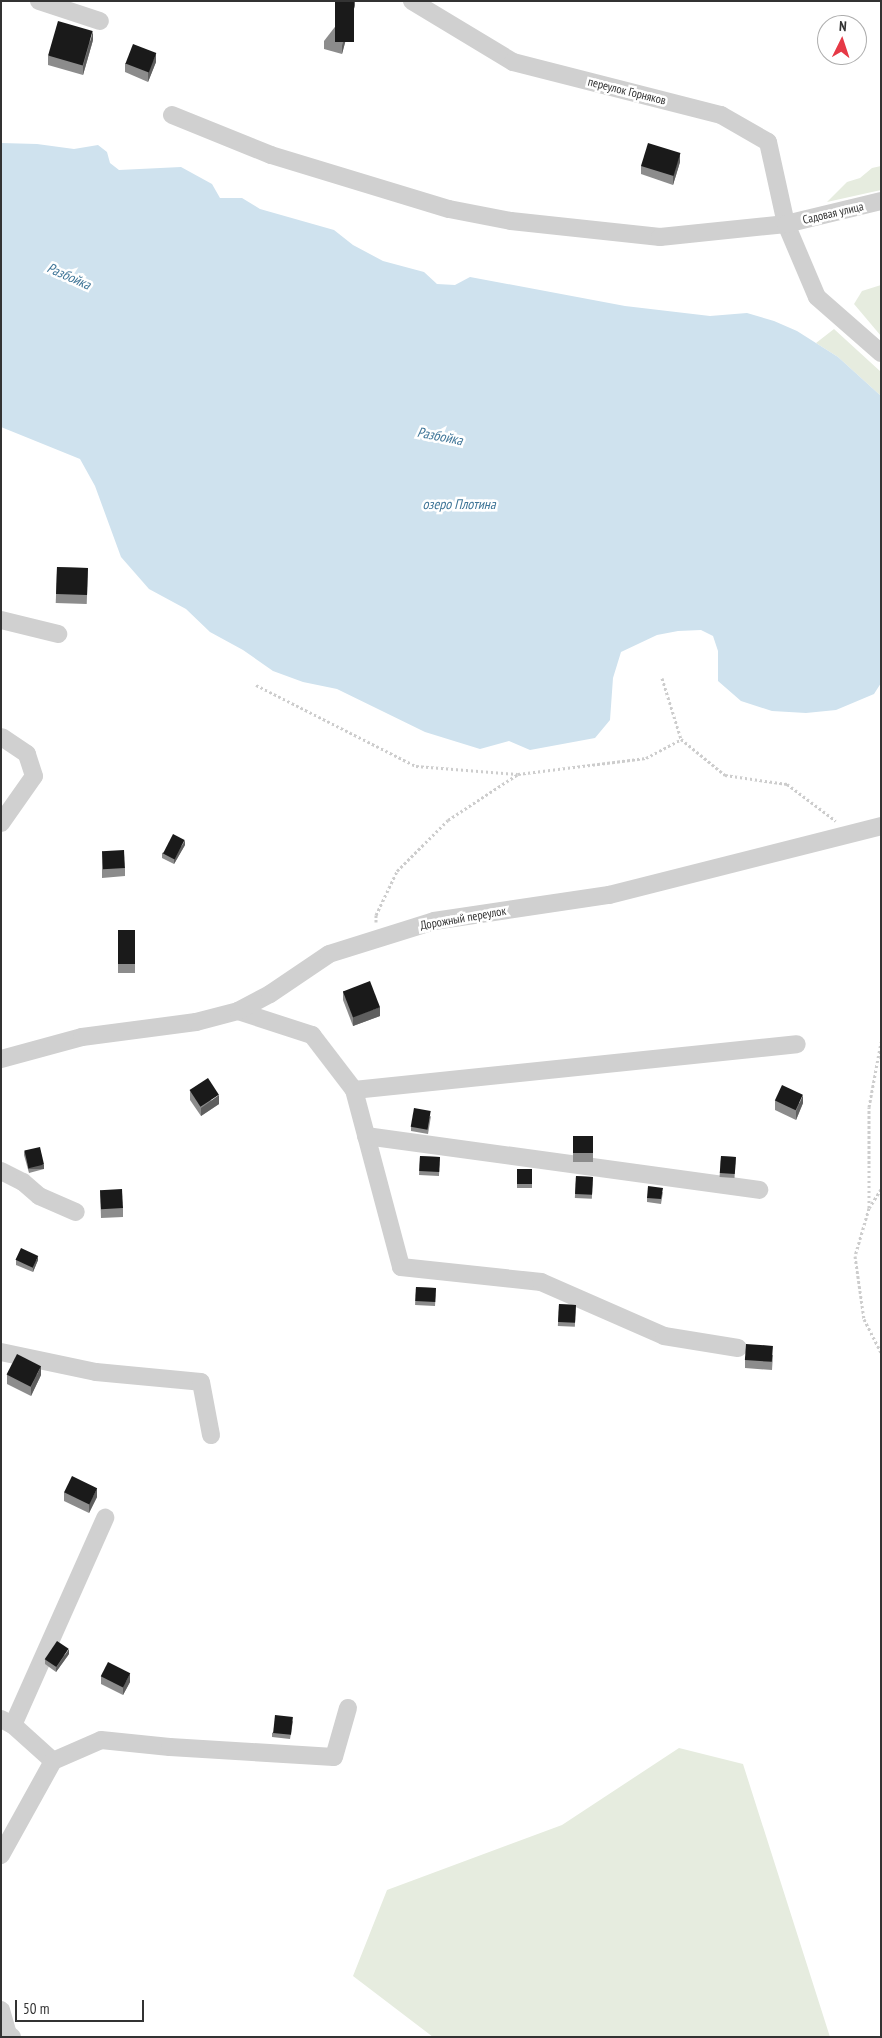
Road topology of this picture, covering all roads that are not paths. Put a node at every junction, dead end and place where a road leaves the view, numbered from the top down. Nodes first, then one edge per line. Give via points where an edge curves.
1 (39, 1) edge
2 (412, 1) edge
3 (100, 21) dead end
4 (172, 115) dead end
5 (881, 202) edge
6 (786, 224) junction
7 (881, 353) edge
8 (1, 620) edge
9 (58, 634) dead end
10 (2, 737) edge
11 (1, 823) edge
12 (881, 826) edge
13 (238, 1011) junction
14 (797, 1044) dead end
15 (1, 1059) edge
16 (354, 1090) junction
17 (366, 1136) junction
18 (1, 1171) edge
19 (759, 1190) dead end
20 (76, 1212) dead end
21 (738, 1348) dead end
22 (1, 1352) edge
23 (211, 1435) dead end
24 (105, 1518) dead end
25 (348, 1708) dead end
26 (7, 1722) edge
27 (53, 1761) junction
28 (1, 1855) edge
29 (1, 2010) edge
30 (12, 2037) edge

1 - 3 street
2 - 6 street, переулок Горняков via 513,62 721,115 768,142
4 - 6 street, Садовая улица via 271,155 449,209 511,222 660,236
5 - 6 street, Садовая улица
6 - 7 street, переулок Горняков via 817,297
8 - 9 street
10 - 11 street via 27,754 34,776
12 - 13 street, Дорожный переулок via 609,896 434,921 328,954 270,994
13 - 15 street, Дорожный переулок via 196,1022 82,1037
13 - 16 street via 312,1034
14 - 16 street
16 - 17 street
17 - 19 street
17 - 21 street via 401,1267 541,1282 664,1336
18 - 20 street via 23,1182 39,1196
22 - 23 street via 96,1372 202,1382
24 - 26 street
25 - 27 street via 334,1757 102,1740
26 - 27 street
27 - 28 street
29 - 30 street via 8,2034

